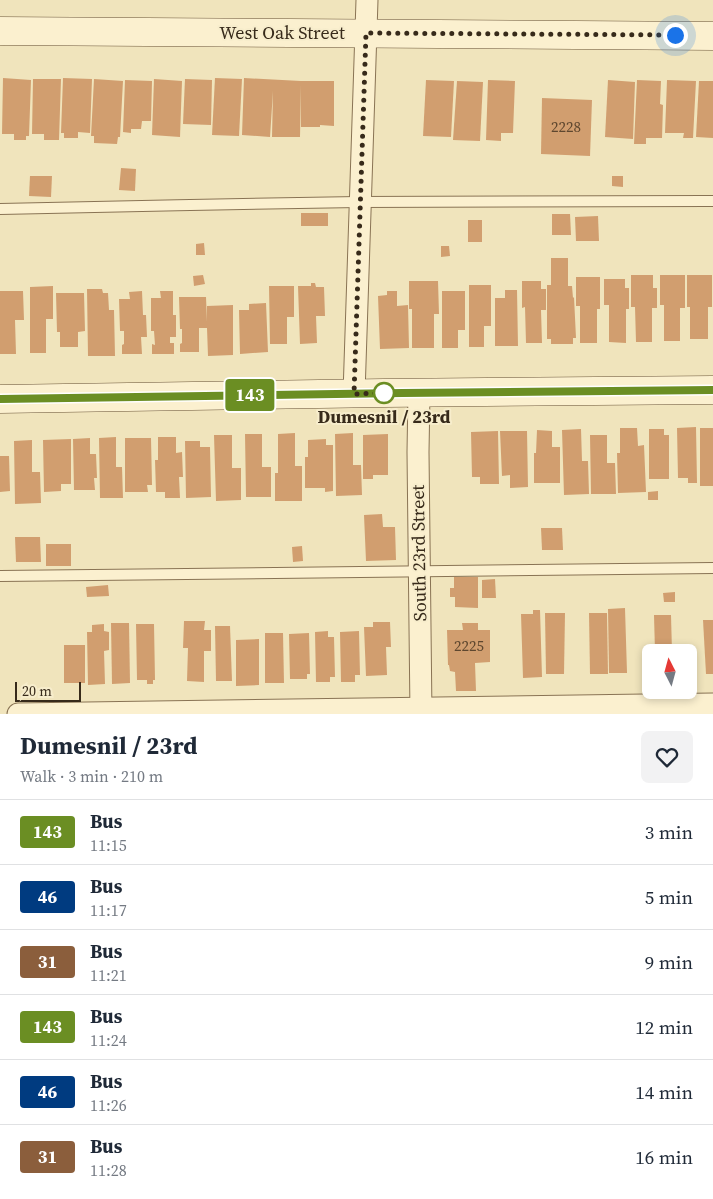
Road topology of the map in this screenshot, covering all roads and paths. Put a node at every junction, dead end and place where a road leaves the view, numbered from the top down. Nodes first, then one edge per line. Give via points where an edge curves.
1 (367, 0) edge
2 (0, 32) edge
3 (366, 33) junction
4 (713, 36) edge
5 (713, 201) edge
6 (360, 202) junction
7 (0, 209) edge
8 (713, 390) edge
9 (419, 393) junction
10 (354, 394) junction
11 (0, 399) edge
12 (713, 568) edge
13 (420, 572) junction
14 (0, 576) edge
15 (713, 704) edge
16 (421, 711) edge
17 (18, 714) edge

1 - 3 street
2 - 3 main road, West Oak Street
3 - 4 main road, West Oak Street
3 - 6 street
5 - 6 lane
6 - 7 lane
6 - 10 street
8 - 9 main road
9 - 10 main road
9 - 13 street, South 23rd Street
10 - 11 main road
12 - 13 lane
13 - 14 lane
13 - 16 street, South 23rd Street
15 - 16 street
16 - 17 street

